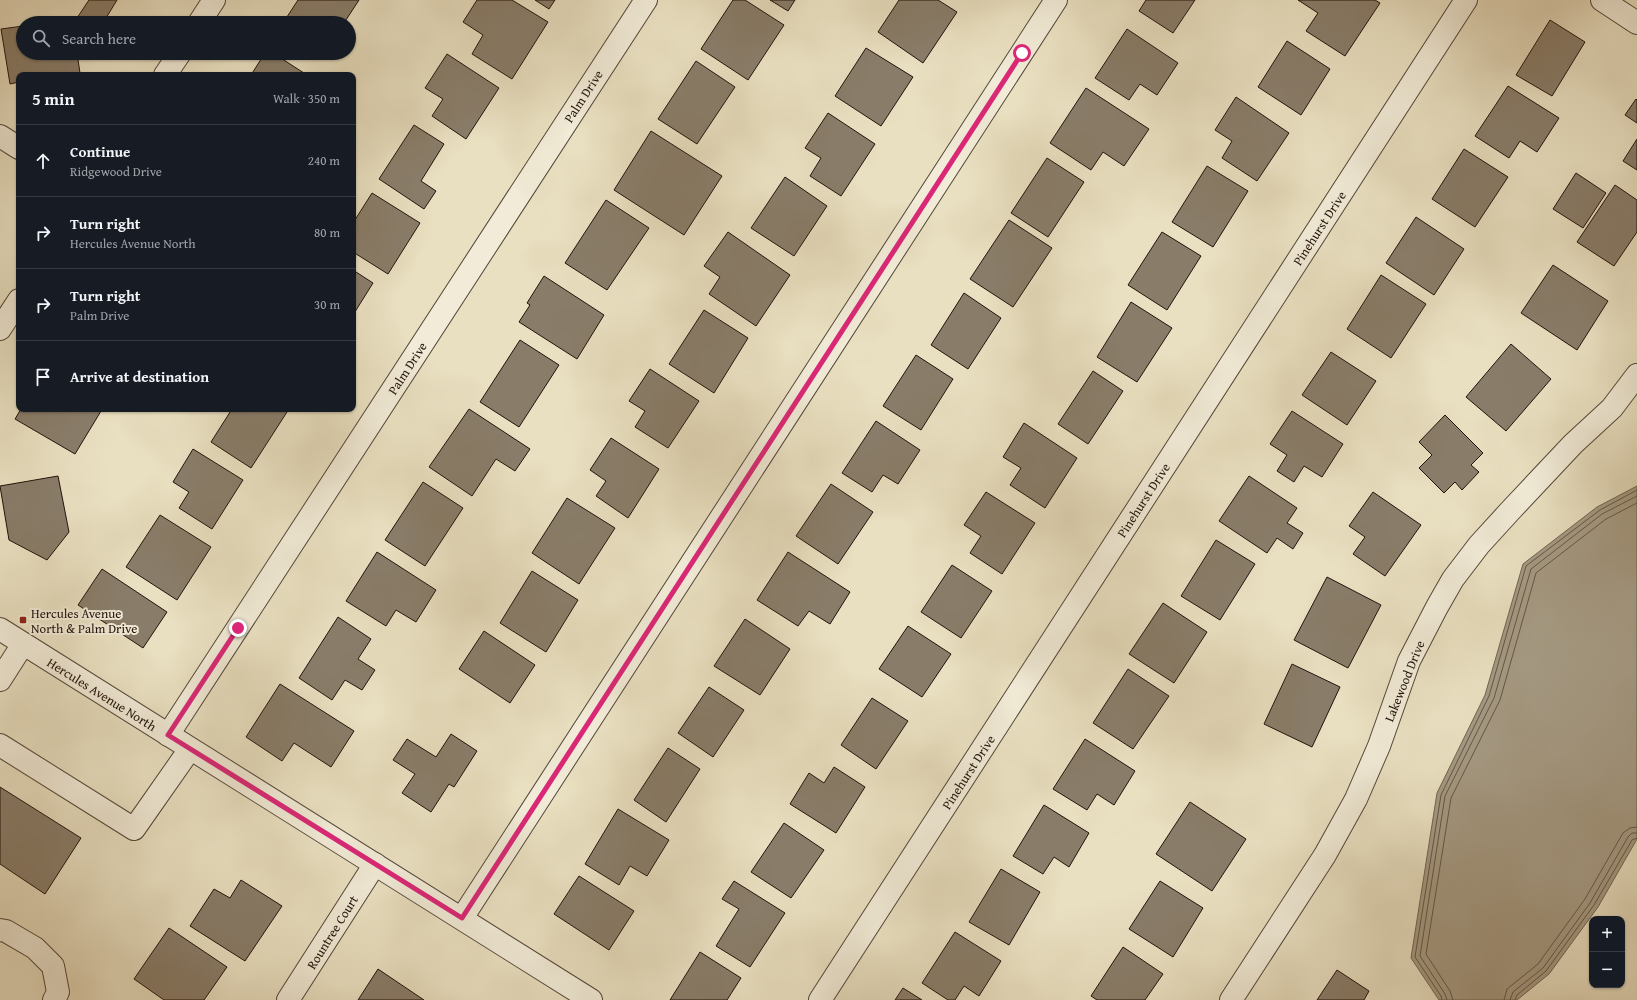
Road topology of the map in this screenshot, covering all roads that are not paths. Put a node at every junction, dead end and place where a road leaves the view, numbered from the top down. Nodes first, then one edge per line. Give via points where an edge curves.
1 (214, 0) edge
2 (646, 0) edge
3 (1056, 0) edge
4 (1466, 0) edge
5 (1602, 0) edge
6 (204, 16) edge
7 (1637, 23) edge
8 (176, 60) edge
9 (168, 72) edge
10 (0, 136) edge
11 (16, 146) edge
12 (16, 305) edge
13 (0, 329) edge
14 (1637, 375) edge
15 (0, 630) edge
16 (23, 644) junction
17 (0, 680) edge
18 (168, 735) junction
19 (0, 744) edge
20 (190, 749) junction
21 (375, 864) junction
22 (462, 918) junction
23 (0, 930) edge
24 (54, 1000) edge
25 (288, 1000) edge
26 (591, 1000) edge
27 (820, 1000) edge
28 (1231, 1000) edge

1 - 6 street
2 - 18 street, Palm Drive
3 - 22 street
4 - 27 street, Pinehurst Drive
5 - 7 street
8 - 9 street
10 - 11 street
12 - 13 street
14 - 28 street, Lakewood Drive via 1612,408 1573,444 1500,522 1453,579 1409,661 1356,799 1325,855
15 - 16 street, Hercules Avenue North
16 - 17 street
16 - 18 street, Hercules Avenue North
18 - 20 street, Hercules Avenue North
19 - 20 street via 134,829
20 - 21 street, Hercules Avenue North
21 - 22 street, Hercules Avenue North
21 - 25 street, Rountree Court
22 - 26 street, Hercules Avenue North
23 - 24 street via 35,948 53,966 58,992

